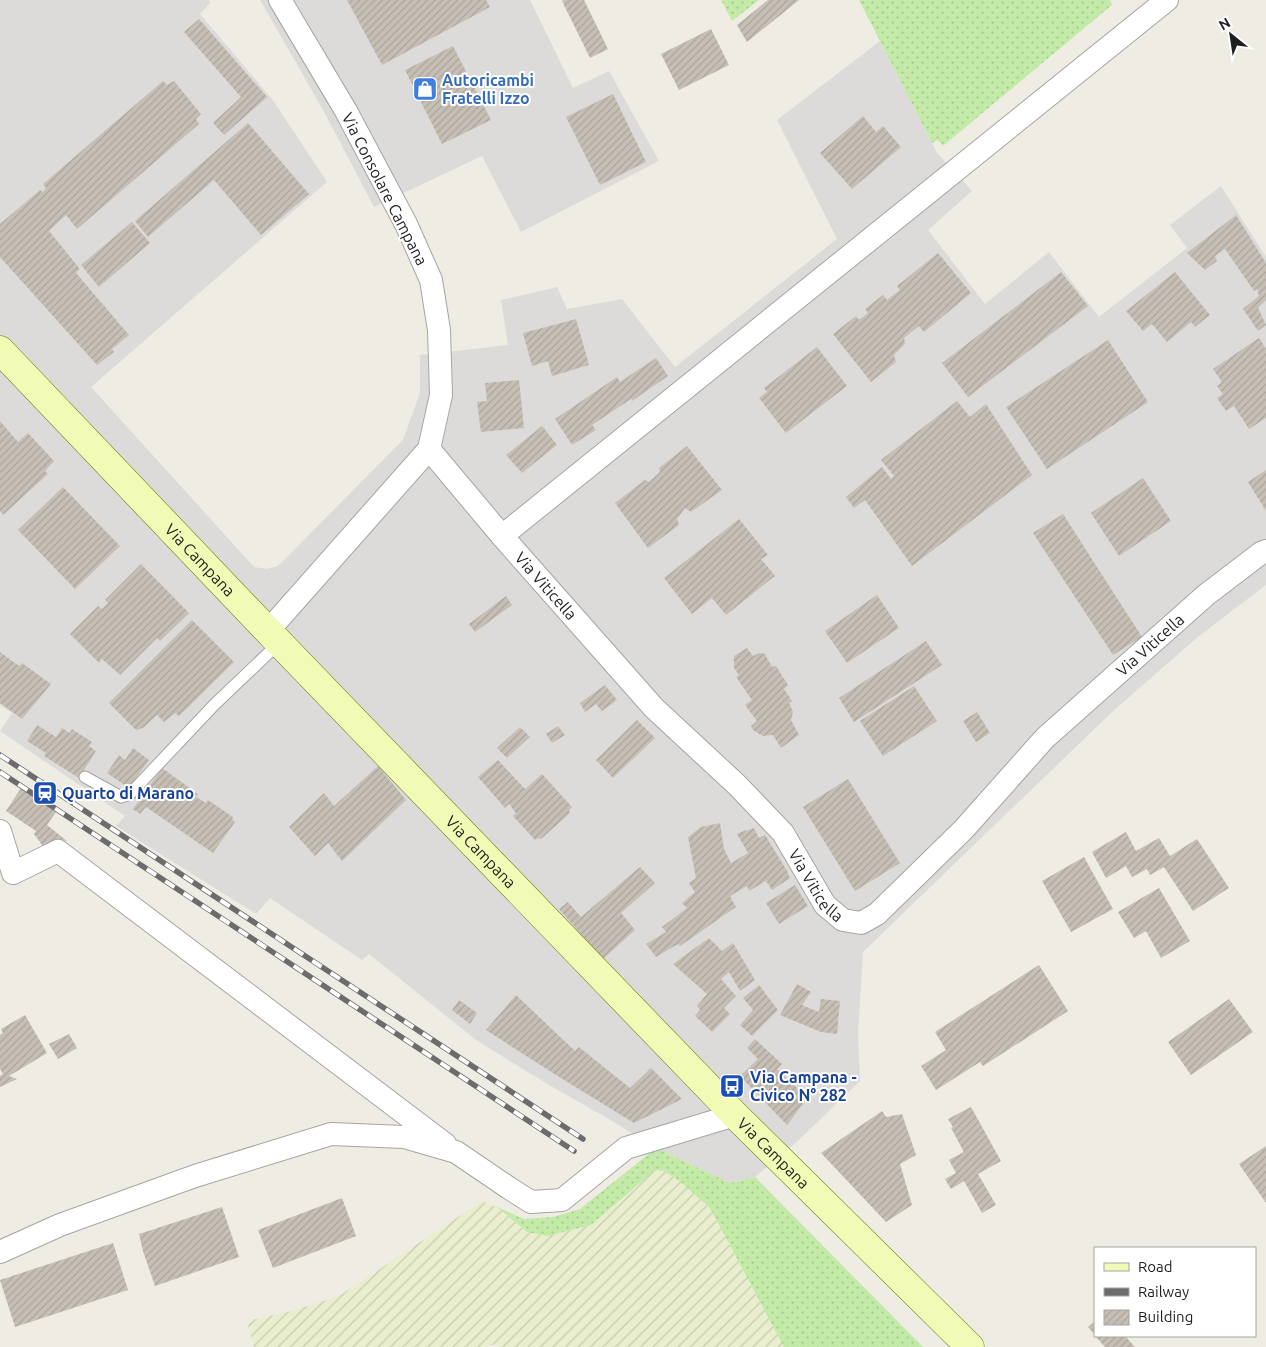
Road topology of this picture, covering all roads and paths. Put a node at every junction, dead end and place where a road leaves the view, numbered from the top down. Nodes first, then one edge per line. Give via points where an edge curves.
1 (280, 0) edge
2 (1167, 0) edge
3 (0, 350) edge
4 (430, 448) junction
5 (502, 536) junction
6 (1266, 551) edge
7 (274, 637) junction
8 (85, 777) dead end
9 (0, 831) edge
10 (7, 878) edge
11 (735, 1114) junction
12 (456, 1152) junction
13 (0, 1252) edge
14 (970, 1347) edge

1 - 4 street, Via Consolare Campana via 346,111 406,224 430,280 439,330 441,396
2 - 5 street
3 - 7 main road, Via Campana
4 - 5 street, Via Viticella
4 - 7 street, Via Consolare Campana
5 - 6 street, Via Viticella via 654,708 783,833 825,906 843,920 860,923 878,914 964,829 1045,738 1206,595
7 - 8 lane via 130,794 121,797
7 - 11 main road, Via Campana
9 - 10 street
10 - 12 street via 58,851
11 - 12 street via 626,1148 562,1200 531,1202
11 - 14 main road, Via Campana
12 - 13 street via 404,1137 331,1134 195,1176 60,1225

